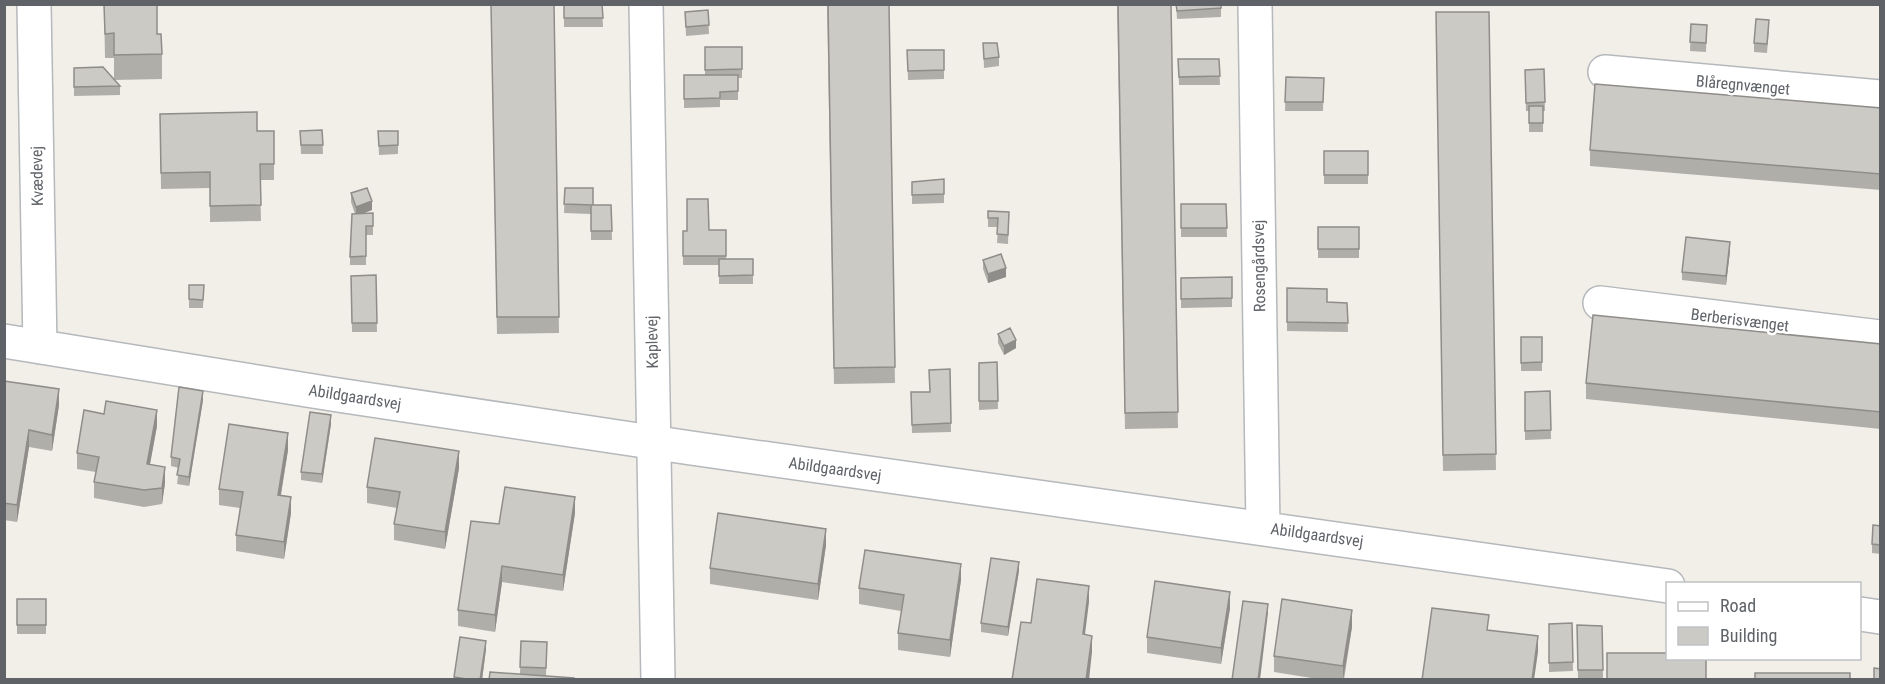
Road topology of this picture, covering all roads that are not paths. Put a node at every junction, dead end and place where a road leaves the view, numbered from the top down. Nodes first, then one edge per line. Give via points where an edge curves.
1 (34, 4) edge
2 (646, 4) edge
3 (1255, 4) edge
4 (1605, 72) dead end
5 (1881, 97) edge
6 (1600, 303) dead end
7 (1881, 337) edge
8 (4, 341) edge
9 (40, 347) junction
10 (654, 442) junction
11 (1263, 528) junction
12 (1666, 586) edge
13 (1861, 614) edge
14 (1881, 616) edge
15 (658, 680) edge

1 - 9 street, Kvædevej
2 - 10 street, Kaplevej
3 - 11 street, Rosengårdsvej
4 - 5 street, Blåregnvænget
6 - 7 street, Berberisvænget
8 - 9 street, Abildgaardsvej
9 - 10 street, Abildgaardsvej
10 - 11 street, Abildgaardsvej
10 - 15 street, Kaplevej
11 - 12 street, Abildgaardsvej
13 - 14 street

